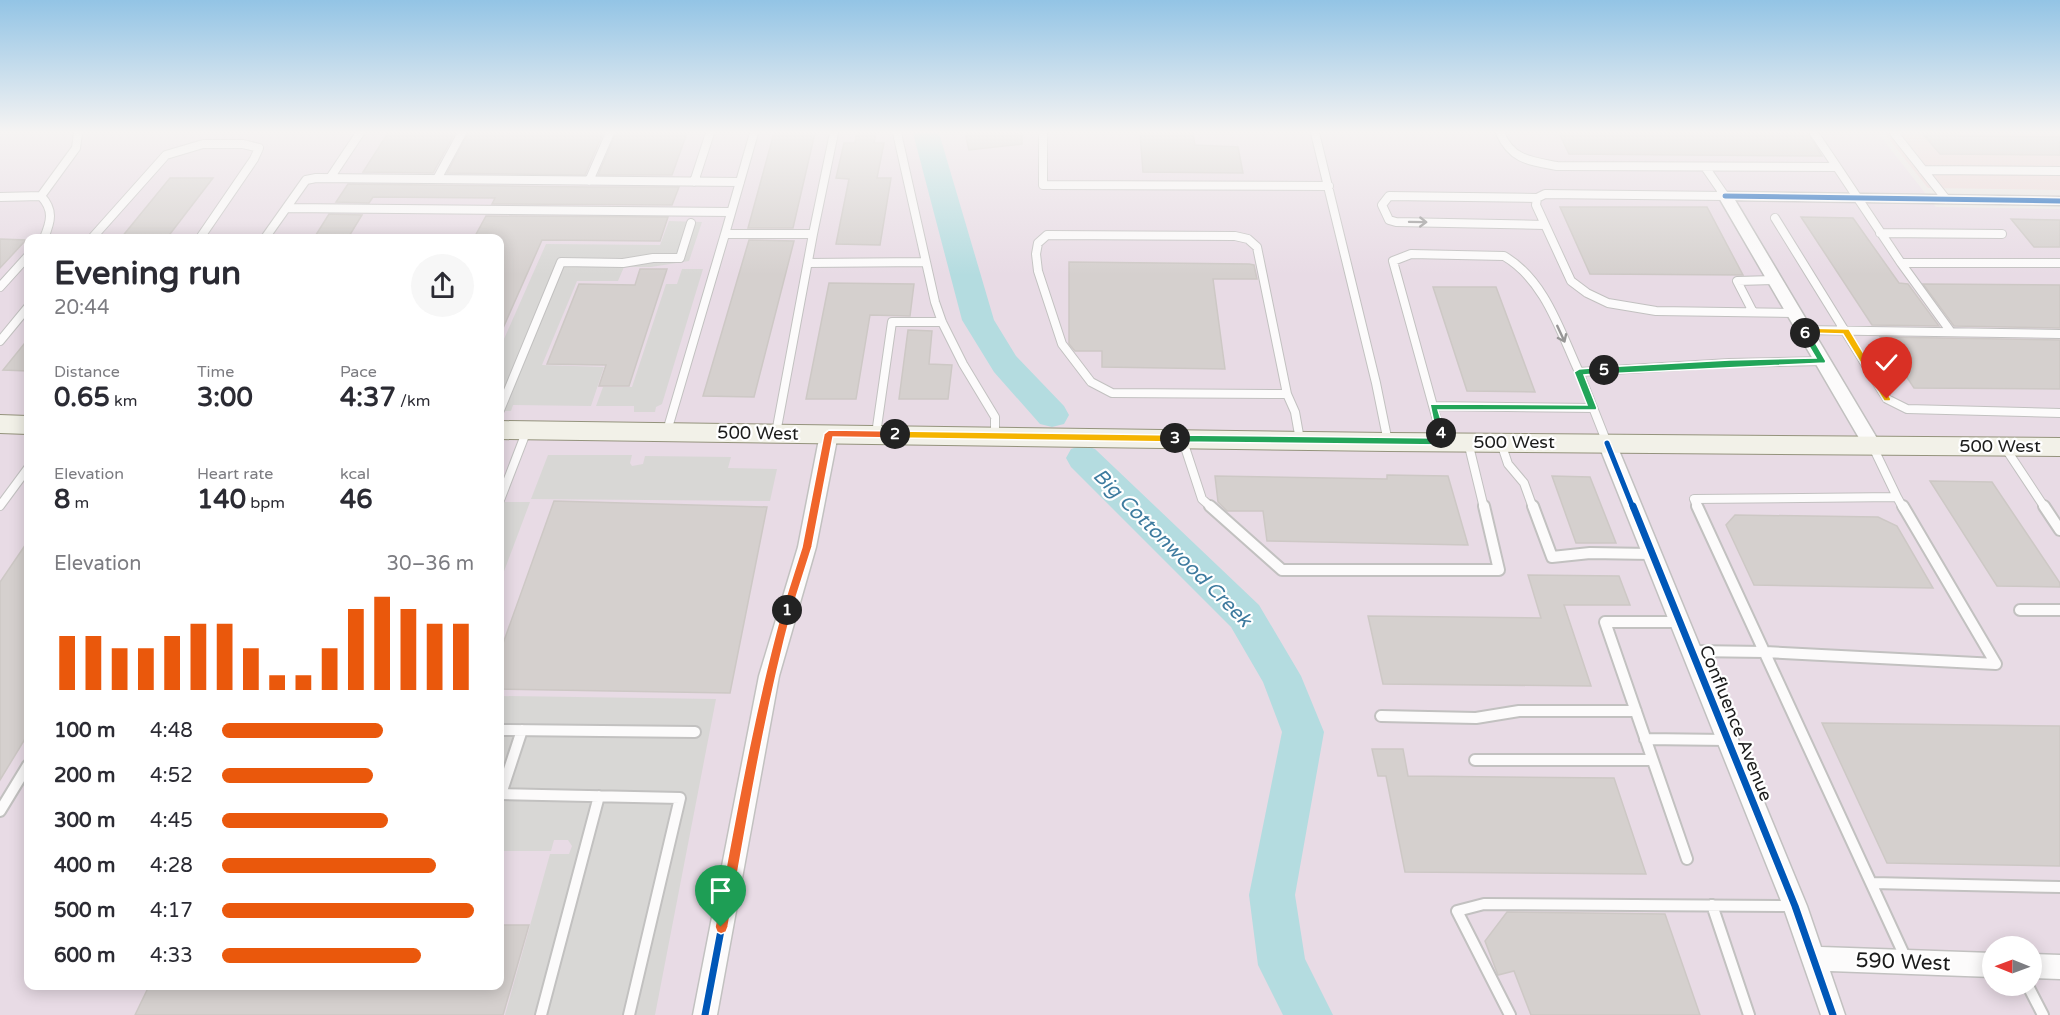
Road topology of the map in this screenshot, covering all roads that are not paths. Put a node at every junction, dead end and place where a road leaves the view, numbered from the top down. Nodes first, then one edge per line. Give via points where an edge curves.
1 (53, 180) edge
2 (143, 180) edge
3 (239, 180) edge
4 (306, 180) edge
5 (609, 180) edge
6 (824, 180) edge
7 (908, 180) edge
8 (1043, 180) edge
9 (1328, 180) edge
10 (1714, 180) edge
11 (1845, 180) edge
12 (1931, 180) edge
13 (694, 182) joint
14 (740, 182) joint
15 (1329, 186) junction
16 (42, 196) junction
17 (1725, 196) junction
18 (0, 197) edge
19 (1537, 198) junction
20 (1856, 198) junction
21 (1946, 199) junction
22 (2060, 201) edge
23 (287, 208) junction
24 (731, 212) junction
25 (1775, 218) dead end
26 (692, 223) dead end
27 (1545, 225) junction
28 (1880, 233) junction
29 (46, 234) edge
30 (96, 234) edge
31 (203, 234) edge
32 (268, 234) edge
33 (724, 234) junction
34 (813, 234) junction
35 (2002, 234) dead end
36 (24, 260) edge
37 (926, 262) junction
38 (808, 263) junction
39 (1901, 263) junction
40 (2060, 263) edge
41 (1774, 280) junction
42 (0, 287) edge
43 (24, 312) edge
44 (1753, 312) junction
45 (1793, 313) junction
46 (942, 322) junction
47 (1804, 330) junction
48 (1846, 331) junction
49 (1951, 332) junction
50 (2060, 334) edge
51 (0, 341) edge
52 (1822, 361) junction
53 (1579, 372) junction
54 (1287, 394) junction
55 (504, 400) edge
56 (1433, 406) junction
57 (1593, 408) junction
58 (2060, 413) edge
59 (0, 424) edge
60 (24, 425) edge
61 (504, 430) edge
62 (527, 430) junction
63 (667, 431) junction
64 (776, 433) junction
65 (829, 434) junction
66 (876, 434) junction
67 (995, 435) junction
68 (1182, 438) junction
69 (1300, 441) junction
70 (1388, 442) junction
71 (1443, 442) junction
72 (1468, 442) junction
73 (1501, 443) junction
74 (1607, 443) junction
75 (1872, 445) junction
76 (2004, 446) junction
77 (2060, 447) edge
78 (24, 476) edge
79 (504, 490) edge
80 (1897, 497) junction
81 (0, 506) edge
82 (2060, 530) edge
83 (1651, 554) junction
84 (2020, 610) dead end
85 (2060, 610) edge
86 (1678, 622) junction
87 (1690, 651) junction
88 (1765, 652) junction
89 (1636, 711) junction
90 (1381, 716) dead end
91 (504, 730) edge
92 (522, 730) junction
93 (695, 732) dead end
94 (1645, 739) junction
95 (1726, 740) junction
96 (1475, 760) dead end
97 (1652, 760) junction
98 (24, 772) edge
99 (504, 785) edge
100 (504, 794) edge
101 (599, 796) junction
102 (0, 811) edge
103 (1687, 859) dead end
104 (1872, 883) junction
105 (2060, 887) edge
106 (1712, 905) junction
107 (1795, 906) junction
108 (1814, 959) junction
109 (1908, 963) junction
110 (1982, 965) edge
111 (2042, 966) edge
112 (2060, 967) edge
113 (2033, 996) edge
114 (541, 1015) edge
115 (629, 1015) edge
116 (705, 1015) edge
117 (1510, 1015) edge
118 (1749, 1015) edge
119 (1833, 1015) edge
120 (2043, 1015) edge

1 - 16 lane
2 - 30 lane
3 - 31 lane
4 - 23 lane
5 - 13 lane
6 - 34 lane
7 - 37 lane
8 - 15 lane via 1043,185
9 - 15 lane
10 - 17 lane
11 - 20 lane
12 - 21 lane
13 - 14 lane
14 - 24 lane
15 - 70 lane
16 - 18 lane
16 - 29 lane via 51,205 53,219
17 - 19 lane via 1545,194
17 - 20 street
17 - 41 street
19 - 27 lane
19 -> 27 lane via 1389,196 1382,205 1389,220 1396,222
20 - 21 street
20 - 28 lane
21 - 22 street
23 - 24 lane
23 - 32 lane
24 - 33 lane
25 - 48 lane
26 - 55 lane via 680,258 623,263 561,262
27 - 44 lane via 1571,281 1608,303 1656,311
28 - 35 lane
28 - 39 lane
33 - 34 lane
33 - 63 lane
34 - 38 lane
36 - 42 lane
37 - 38 lane
37 - 46 lane
38 - 64 lane
39 - 40 lane
39 - 49 lane
41 - 44 lane via 1737,281
41 - 45 street
43 - 51 lane
44 - 45 lane
45 - 47 street
46 - 66 lane via 892,322
46 - 67 lane via 996,417
47 - 48 lane
47 - 52 street
48 - 49 lane
48 - 58 lane via 1887,399 1899,407
49 - 50 lane
52 - 53 lane
52 - 75 street
56 -> 53 lane via 1393,261 1411,254 1512,259 1543,296
53 - 57 lane
54 - 54 lane via 1257,247 1248,239 1047,235 1038,243 1038,271 1062,344 1091,382 1112,393
54 - 69 lane
56 - 57 lane
56 - 71 lane
57 - 74 lane
59 - 60 main road
61 - 62 main road, 500 West
62 - 63 main road, 500 West
62 - 79 lane
63 - 64 main road, 500 West
64 - 65 main road, 500 West
65 - 66 main road, 500 West
65 - 116 street via 807,547 764,698
66 - 67 main road, 500 West
67 - 68 main road, 500 West
68 - 69 main road, 500 West
68 - 72 lane via 1202,499 1282,570 1499,570
69 - 70 main road, 500 West
70 - 71 main road, 500 West
71 - 72 main road, 500 West
72 - 73 main road, 500 West
73 - 74 main road, 500 West
73 - 83 lane via 1508,464 1524,483 1551,557
74 - 75 main road, 500 West
74 - 83 street, Confluence Avenue
75 - 76 main road, 500 West
75 - 80 lane
76 - 77 main road, 500 West
76 - 82 lane
78 - 81 lane
80 - 88 lane via 1694,499
80 - 88 lane via 1996,664
83 - 86 street, Confluence Avenue
84 - 85 lane
86 - 87 street, Confluence Avenue
86 - 89 lane via 1605,622
87 - 88 lane
87 - 95 street, Confluence Avenue
88 - 104 lane
89 - 90 lane
89 - 94 lane
91 - 92 lane
92 - 93 lane
92 - 99 lane
94 - 95 lane
94 - 97 lane
95 - 107 street, Confluence Avenue
96 - 97 lane
97 - 103 lane
98 - 102 lane
100 - 101 lane
101 - 114 lane
101 - 115 lane via 680,798
104 - 105 lane
104 - 109 lane
106 - 107 lane
106 - 117 lane via 1484,904 1457,911
106 - 118 lane
107 - 108 street, Confluence Avenue
108 - 109 street, 590 West
108 - 119 street, Confluence Avenue
109 - 110 street, 590 West
111 - 112 street
113 - 120 lane

